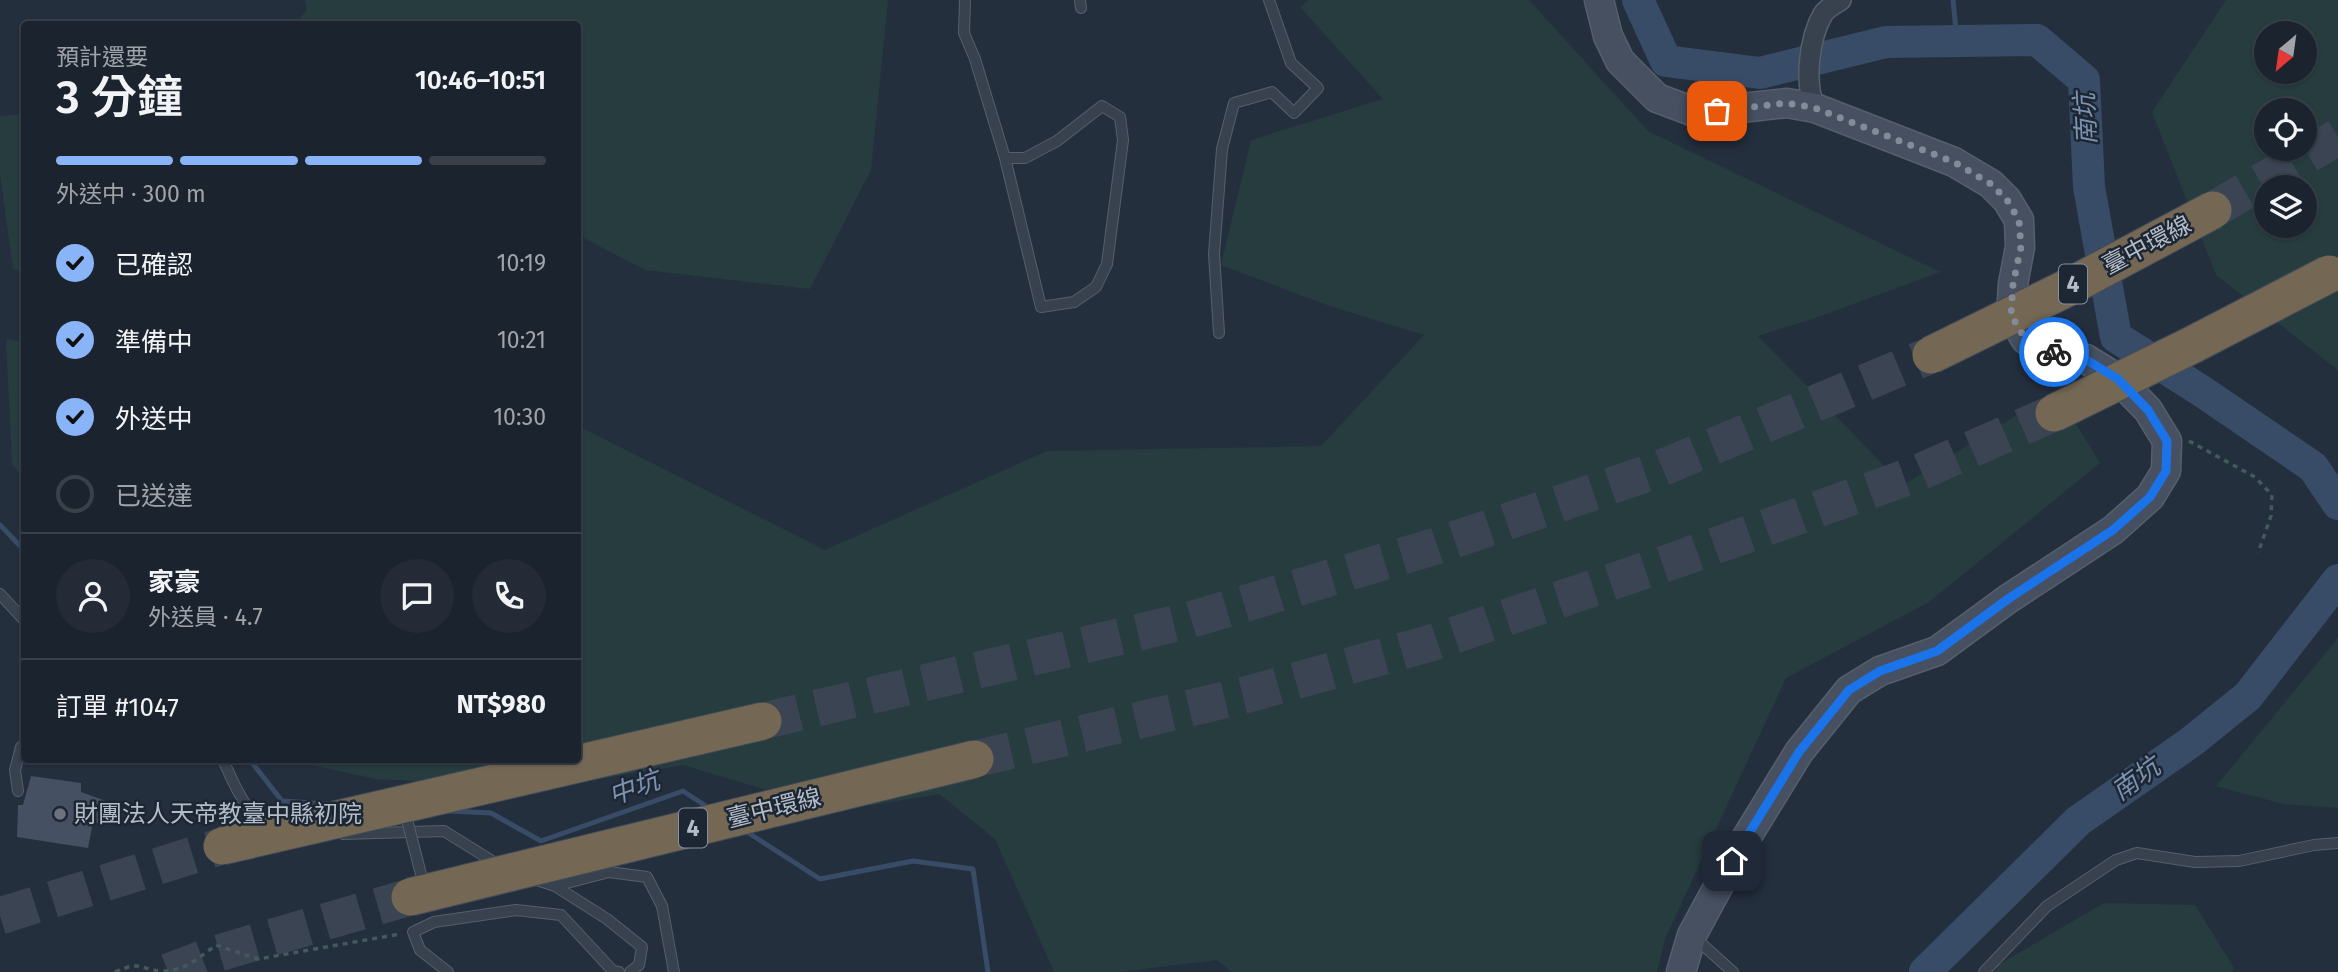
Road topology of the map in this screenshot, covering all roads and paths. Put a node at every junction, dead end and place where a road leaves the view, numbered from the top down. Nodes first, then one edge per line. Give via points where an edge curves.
1 (965, 0) edge
2 (1269, 0) edge
3 (1600, 0) edge
4 (1841, 0) edge
5 (1812, 102) junction
6 (1005, 158) junction
7 (2213, 210) tunnel mouth
8 (2329, 274) dead end
9 (1219, 333) dead end
10 (1931, 355) tunnel mouth
11 (2054, 413) tunnel mouth
12 (2157, 424) junction
13 (2258, 552) dead end
14 (0, 594) edge
15 (21, 617) edge
16 (763, 722) tunnel mouth
17 (21, 747) edge
18 (975, 759) tunnel mouth
19 (224, 763) edge
20 (18, 792) dead end
21 (403, 804) junction
22 (320, 835) dead end
23 (333, 835) dead end
24 (2338, 843) edge
25 (222, 846) tunnel mouth
26 (555, 886) junction
27 (416, 907) junction
28 (1692, 935) junction
29 (115, 972) edge
30 (448, 972) edge
31 (619, 972) edge
32 (630, 972) edge
33 (674, 972) edge
34 (1681, 972) edge
35 (1733, 972) edge
36 (1984, 972) edge

1 - 6 lane via 964,33
2 - 9 lane via 1291,63 1318,88 1294,113 1272,92 1234,103 1222,149 1214,254
3 - 5 street via 1608,36 1620,61 1657,97 1697,113
4 - 5 street via 1825,12 1812,40
5 - 12 street via 1954,162 1991,184 2019,220 2021,247 2011,315 2026,340 2046,351 2085,359 2118,379
6 - 6 lane via 1041,307 1074,302 1096,287 1107,264 1123,140 1120,117 1102,106 1057,141 1025,158
7 - 10 highway, 臺中環線 / 4, bridge
8 - 11 highway, bridge
12 - 13 path via 2255,477 2272,495 2271,516
12 - 28 street via 2167,441 2166,471 2150,497 2113,530 1937,651 1880,671 1849,690 1799,752
14 - 15 lane
16 - 21 highway, bridge
17 - 20 lane via 15,770
18 - 27 highway, 臺中環線 / 4, bridge
19 - 22 lane via 259,820 306,836
21 - 25 highway, bridge
21 - 27 lane, bridge
23 - 26 lane via 444,831 505,869
24 - 36 lane via 2239,861 2195,862 2137,853 2116,860 2047,906
26 - 32 lane via 642,947 639,965
26 - 33 lane via 609,872 647,877 662,906
27 - 29 path via 258,960 216,945 189,965 163,971 134,964
27 - 30 lane via 420,950
27 - 31 lane via 434,922 516,910 561,915 612,971
28 - 34 street
28 - 35 lane

